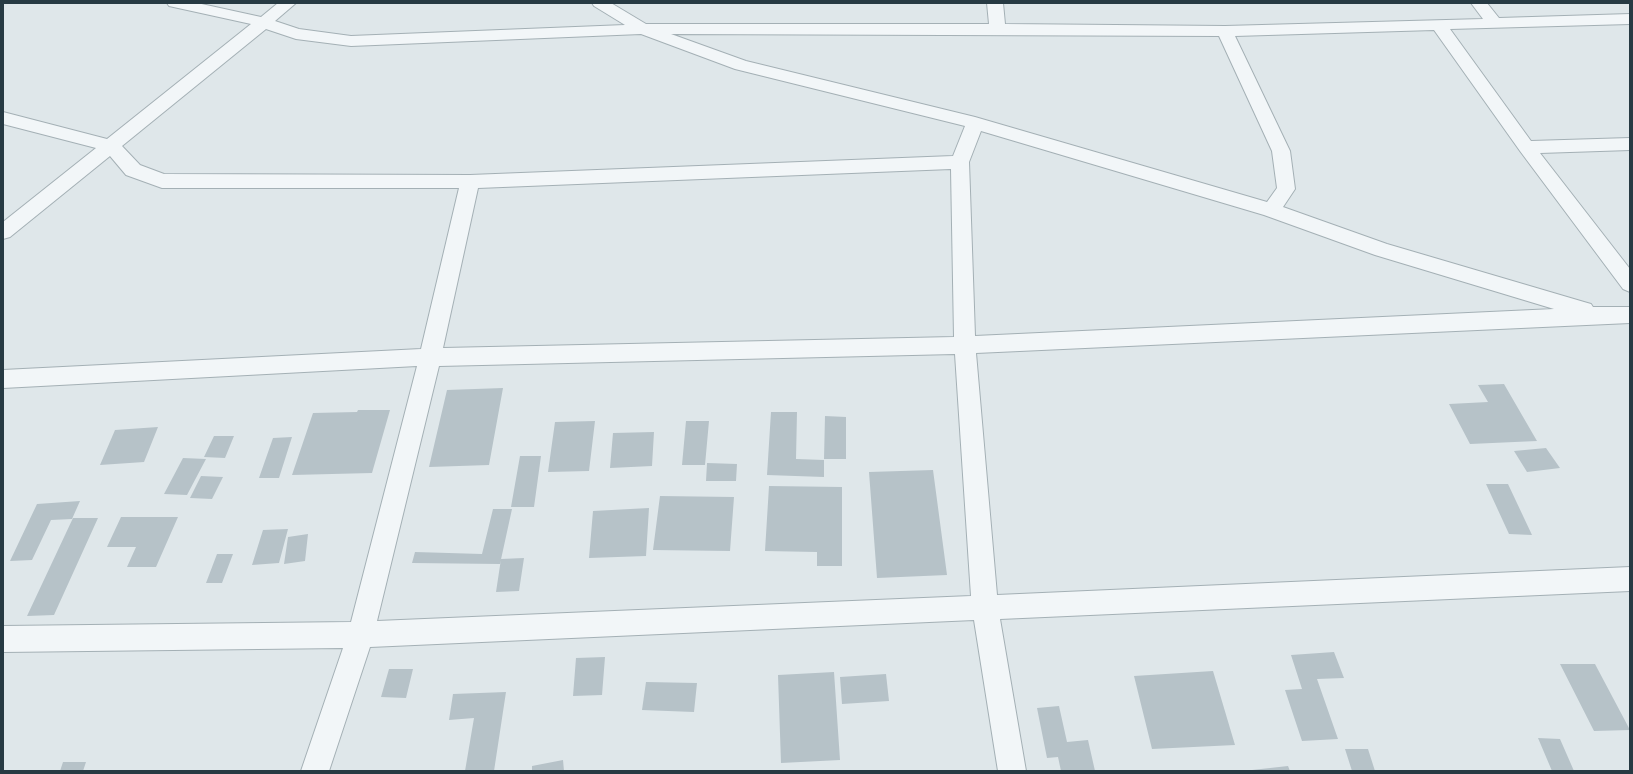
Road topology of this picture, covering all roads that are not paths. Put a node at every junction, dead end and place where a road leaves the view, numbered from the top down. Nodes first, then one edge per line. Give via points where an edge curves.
1 (175, 3) edge
2 (288, 3) edge
3 (600, 3) edge
4 (995, 3) edge
5 (1479, 3) edge
6 (1630, 19) edge
7 (263, 22) junction
8 (1495, 24) junction
9 (1439, 25) junction
10 (643, 29) junction
11 (997, 29) junction
12 (1225, 31) junction
13 (3, 118) edge
14 (975, 123) junction
15 (1630, 144) edge
16 (111, 146) junction
17 (1526, 147) junction
18 (960, 162) junction
19 (470, 182) junction
20 (1271, 210) junction
21 (3, 232) edge
22 (1630, 284) edge
23 (1600, 315) junction
24 (1630, 315) edge
25 (1630, 321) edge
26 (965, 345) junction
27 (430, 357) junction
28 (3, 379) edge
29 (1630, 579) edge
30 (985, 607) junction
31 (360, 635) junction
32 (3, 639) edge
33 (315, 771) edge
34 (1012, 771) edge

1 - 7 street
2 - 7 street
3 - 10 street
4 - 11 street
5 - 8 street
6 - 8 street
7 - 10 street via 296,34 351,41
7 - 16 street
8 - 9 street
9 - 12 street
9 - 17 street
10 - 11 street
10 - 14 street via 741,65
11 - 12 street
12 - 20 street via 1281,152 1286,189
13 - 16 street
14 - 18 street
14 - 20 street
15 - 17 street
16 - 19 street via 133,170 162,181
16 - 21 street
17 - 22 street
18 - 19 street
18 - 26 street
19 - 27 street
20 - 23 street via 1382,250
23 - 24 street
23 - 25 street
23 - 26 street
26 - 27 street
26 - 30 street
27 - 28 street
27 - 31 street
29 - 30 street
30 - 31 street
30 - 34 street
31 - 32 street
31 - 33 street

